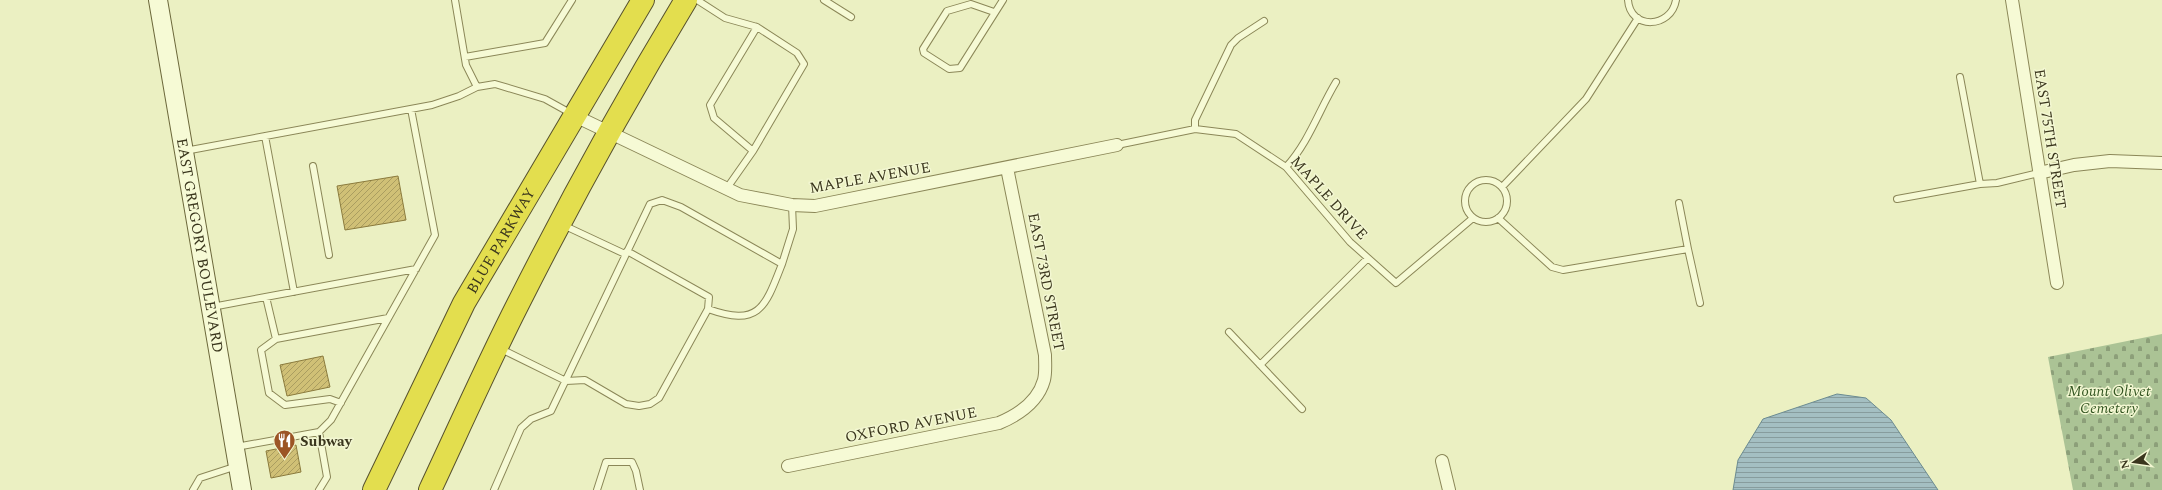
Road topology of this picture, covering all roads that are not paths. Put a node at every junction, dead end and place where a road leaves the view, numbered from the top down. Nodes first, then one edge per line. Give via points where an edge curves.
1 (158, 0) edge
2 (455, 0) edge
3 (572, 0) edge
4 (643, 0) edge
5 (686, 0) edge
6 (697, 0) edge
7 (824, 0) edge
8 (1003, 0) edge
9 (1628, 0) edge
10 (1676, 0) edge
11 (2012, 0) edge
12 (994, 12) junction
13 (851, 18) dead end
14 (1638, 18) junction
15 (1264, 21) dead end
16 (757, 27) junction
17 (465, 57) junction
18 (1960, 77) dead end
19 (1336, 82) dead end
20 (477, 87) junction
21 (411, 109) junction
22 (574, 115) junction
23 (1195, 129) junction
24 (608, 131) junction
25 (266, 136) junction
26 (1117, 145) joint
27 (184, 151) junction
28 (753, 151) junction
29 (2162, 163) edge
30 (313, 166) dead end
31 (1286, 167) junction
32 (1007, 168) junction
33 (2039, 173) junction
34 (1980, 184) junction
35 (1502, 187) junction
36 (727, 188) junction
37 (1897, 198) dead end
38 (1679, 203) dead end
39 (792, 205) junction
40 (1473, 218) junction
41 (1498, 218) junction
42 (560, 223) junction
43 (1688, 249) junction
44 (626, 252) junction
45 (329, 255) dead end
46 (1368, 258) junction
47 (782, 264) junction
48 (416, 269) junction
49 (2057, 283) dead end
50 (294, 292) junction
51 (266, 297) junction
52 (1700, 303) dead end
53 (211, 308) junction
54 (708, 309) junction
55 (388, 318) junction
56 (1229, 332) dead end
57 (276, 339) junction
58 (498, 347) junction
59 (1260, 364) junction
60 (566, 381) junction
61 (1033, 400) joint
62 (341, 403) junction
63 (1302, 409) dead end
64 (319, 432) junction
65 (234, 447) junction
66 (1442, 461) dead end
67 (238, 465) junction
68 (788, 466) dead end
69 (384, 469) junction
70 (193, 490) edge
71 (242, 490) edge
72 (319, 490) edge
73 (364, 490) edge
74 (374, 490) edge
75 (430, 490) edge
76 (494, 490) edge
77 (597, 490) edge
78 (640, 490) edge
79 (1449, 490) edge

1 - 27 main road, EAST GREGORY BOULEVARD
2 - 17 lane
3 - 17 lane via 545,43
4 - 22 highway, BLUE PARKWAY
5 - 24 highway
6 - 16 lane via 725,18
7 - 13 lane
8 - 12 lane
9 - 14 lane via 1632,12
10 - 14 lane via 1672,12 1660,21 1644,21
11 - 33 street, EAST 75TH STREET
12 - 12 lane via 971,4 947,11 923,49 924,53 949,69 960,68
14 - 35 lane via 1586,99
15 - 23 lane via 1230,45 1194,120
16 - 28 lane via 710,105 714,118
16 - 28 lane via 797,53 804,64
17 - 20 lane via 466,65
18 - 34 lane
19 - 31 lane via 1300,152
20 - 21 lane via 459,96
20 - 22 lane via 495,84 514,88 545,99
21 - 25 lane
21 - 48 lane via 435,235
22 - 24 street, MAPLE AVENUE
22 - 69 highway, BLUE PARKWAY via 464,303
23 - 26 lane, MAPLE DRIVE
23 - 31 lane, MAPLE DRIVE via 1236,134
24 - 36 street, MAPLE AVENUE
24 - 42 highway
25 - 27 lane
25 - 50 lane
26 - 32 street, MAPLE AVENUE
27 - 53 main road, EAST GREGORY BOULEVARD
28 - 36 lane
29 - 33 street via 2110,161 2074,164
30 - 45 lane
31 - 46 lane, MAPLE DRIVE via 1350,242
32 - 39 street, MAPLE AVENUE via 815,206
32 - 61 street, EAST 73RD STREET via 1045,354 1044,380
33 - 34 lane via 1997,183
33 - 49 street, EAST 75TH STREET
34 - 37 lane
35 - 40 lane via 1490,181 1483,181 1471,187 1467,193 1466,206
35 - 41 lane via 1507,200 1503,213
36 - 39 street, MAPLE AVENUE via 740,195
38 - 43 lane
39 - 47 lane via 793,229
40 - 41 lane via 1486,222
40 - 46 lane, MAPLE DRIVE via 1396,283
41 - 43 lane via 1552,268 1563,270
42 - 44 lane
42 - 58 highway
43 - 52 lane
44 - 47 lane via 650,204 662,200 681,207
44 - 54 lane via 709,297
44 - 60 lane
46 - 59 lane
47 - 54 lane via 768,299 757,311 737,317
48 - 50 lane
48 - 55 lane
50 - 51 lane
51 - 53 lane
51 - 57 lane
53 - 65 main road, EAST GREGORY BOULEVARD
54 - 60 lane via 659,398 650,404 626,404 585,380
55 - 57 lane
55 - 62 lane
56 - 59 lane
57 - 62 lane via 261,350 269,393 285,405 330,399
58 - 60 lane
58 - 75 highway
59 - 63 lane
60 - 76 lane via 551,411 531,419 521,428
61 - 68 street, OXFORD AVENUE via 1017,415 999,423
62 - 64 lane via 331,420
64 - 65 lane
64 - 72 lane via 327,477
65 - 67 main road, EAST GREGORY BOULEVARD
66 - 79 street
67 - 70 lane via 200,478
67 - 71 main road, EAST GREGORY BOULEVARD
69 - 73 highway
69 - 74 highway, BLUE PARKWAY
77 - 78 lane via 606,462 621,461 632,462

